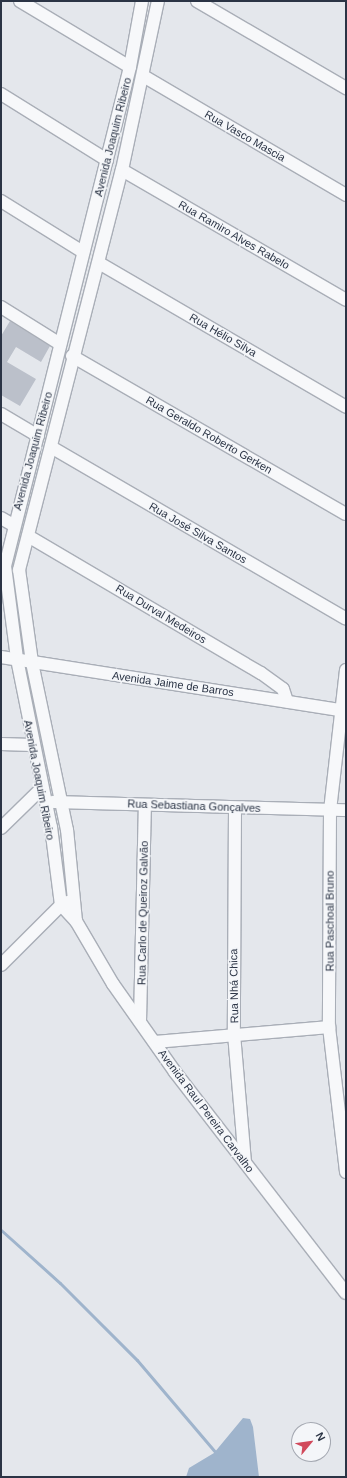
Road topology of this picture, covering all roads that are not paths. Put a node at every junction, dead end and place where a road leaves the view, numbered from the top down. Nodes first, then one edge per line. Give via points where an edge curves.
1 (20, 1) edge
2 (142, 1) edge
3 (158, 1) edge
4 (196, 1) edge
5 (130, 67) junction
6 (145, 77) junction
7 (346, 88) edge
8 (1, 94) edge
9 (107, 160) junction
10 (122, 170) junction
11 (346, 194) edge
12 (1, 201) edge
13 (83, 252) junction
14 (99, 263) junction
15 (346, 300) edge
16 (1, 307) edge
17 (60, 344) junction
18 (72, 356) junction
19 (346, 407) edge
20 (1, 414) edge
21 (38, 436) junction
22 (51, 446) junction
23 (346, 514) edge
24 (1, 518) edge
25 (13, 525) junction
26 (28, 536) junction
27 (346, 619) edge
28 (1, 657) edge
29 (17, 659) junction
30 (32, 662) junction
31 (346, 670) edge
32 (287, 701) junction
33 (343, 710) edge
34 (1, 744) edge
35 (32, 744) junction
36 (41, 789) junction
37 (60, 801) junction
38 (43, 803) junction
39 (145, 805) junction
40 (236, 808) junction
41 (330, 810) junction
42 (346, 810) edge
43 (1, 828) edge
44 (74, 900) junction
45 (61, 905) junction
46 (76, 921) junction
47 (1, 965) edge
48 (140, 1021) junction
49 (329, 1028) junction
50 (234, 1034) junction
51 (155, 1042) junction
52 (342, 1114) edge
53 (245, 1163) junction
54 (346, 1172) edge
55 (346, 1294) edge

1 - 5 street
2 - 5 street, Avenida Joaquim Ribeiro
3 - 6 street, Avenida Joaquim Ribeiro
4 - 7 street
5 - 9 street, Avenida Joaquim Ribeiro
6 - 10 street, Avenida Joaquim Ribeiro
6 - 11 street, Rua Vasco Mascia
8 - 9 street
9 - 13 street, Avenida Joaquim Ribeiro
10 - 14 street, Avenida Joaquim Ribeiro
10 - 15 street, Rua Ramiro Alves Rabelo
12 - 13 street
13 - 17 street, Avenida Joaquim Ribeiro
14 - 18 street, Avenida Joaquim Ribeiro
14 - 19 street, Rua Hélio Silva
16 - 17 street
17 - 21 street, Avenida Joaquim Ribeiro
18 - 22 street, Avenida Joaquim Ribeiro
18 - 23 street, Rua Geraldo Roberto Gerken
20 - 21 street
21 - 25 street, Avenida Joaquim Ribeiro
22 - 26 street, Avenida Joaquim Ribeiro
22 - 27 street, Rua José Silva Santos
24 - 25 street
25 - 29 street, Avenida Joaquim Ribeiro via 5,578
26 - 30 street, Avenida Joaquim Ribeiro via 19,570
26 - 32 street, Rua Durval Medeiros via 261,673 283,689
28 - 29 street, Avenida Jaime de Barros
29 - 30 street, Avenida Jaime de Barros
29 - 35 street, Avenida Joaquim Ribeiro
30 - 32 street, Avenida Jaime de Barros
30 - 37 street, Avenida Joaquim Ribeiro
31 - 33 street, Rua Paschoal Bruno
32 - 33 street, Avenida Jaime de Barros
33 - 41 street, Rua Paschoal Bruno
34 - 35 street
35 - 36 street, Avenida Joaquim Ribeiro
36 - 38 street, Avenida Joaquim Ribeiro
36 - 43 street
37 - 38 street, Rua Sebastiana Gonçalves
37 - 39 street, Rua Sebastiana Gonçalves
37 - 44 street, Avenida Joaquim Ribeiro via 67,830
38 - 45 street, Avenida Joaquim Ribeiro via 51,827
39 - 40 street, Rua Sebastiana Gonçalves
39 - 48 street, Rua Carlo de Queiroz Galvão
40 - 41 street, Rua Sebastiana Gonçalves
40 - 50 street, Rua Nhá Chica
41 - 42 street, Rua Sebastiana Gonçalves
41 - 49 street, Rua Paschoal Bruno
44 - 45 street
44 - 46 street, Avenida Raul Pereira Carvalho
45 - 46 street, Avenida Raul Pereira Carvalho
45 - 47 street
46 - 48 street, Avenida Raul Pereira Carvalho via 113,984
48 - 51 street, Avenida Raul Pereira Carvalho
49 - 50 street
49 - 52 street, Rua Paschoal Bruno
50 - 51 street
50 - 53 street, Rua Nhá Chica
51 - 53 street, Avenida Raul Pereira Carvalho
52 - 54 street, Rua Paschoal Bruno
53 - 55 street, Avenida Raul Pereira Carvalho

